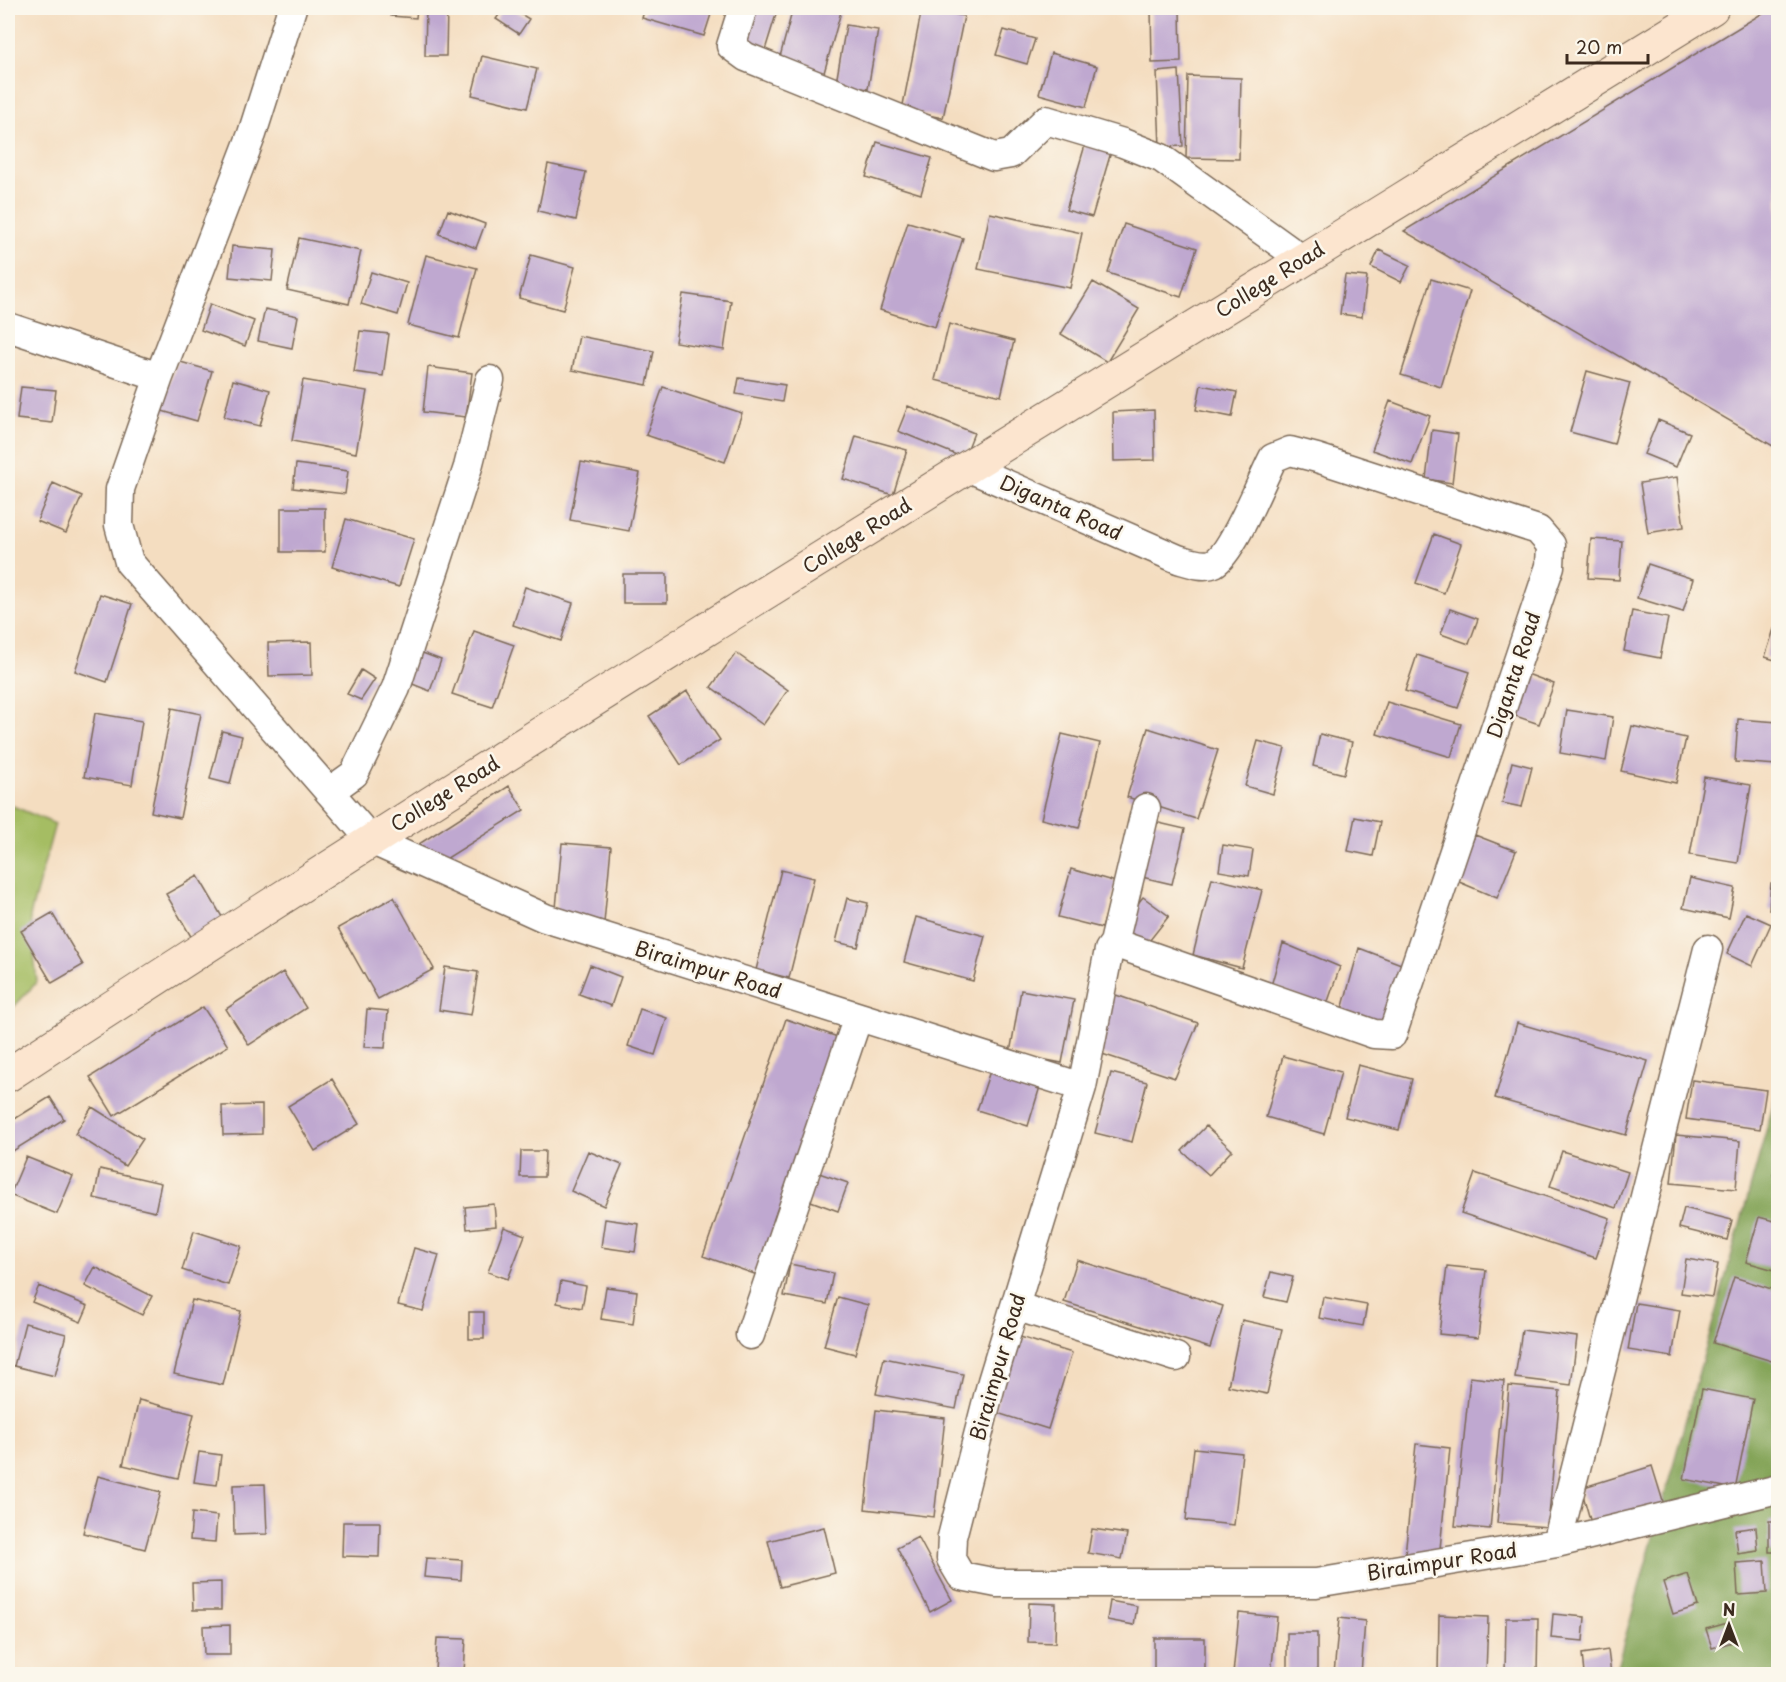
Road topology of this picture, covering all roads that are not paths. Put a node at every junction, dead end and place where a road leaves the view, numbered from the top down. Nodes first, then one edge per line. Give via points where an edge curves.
1 (292, 8) edge
2 (743, 8) edge
3 (1712, 8) edge
4 (1303, 260) junction
5 (8, 327) edge
6 (159, 377) junction
7 (490, 380) dead end
8 (968, 467) junction
9 (329, 792) junction
10 (1146, 808) dead end
11 (371, 840) junction
12 (1114, 943) junction
13 (1708, 949) dead end
14 (858, 1017) junction
15 (12, 1067) edge
16 (1082, 1087) junction
17 (1015, 1306) junction
18 (750, 1335) dead end
19 (1176, 1357) dead end
20 (1779, 1489) edge
21 (1557, 1543) junction

1 - 6 street via 252,134
2 - 4 street via 732,46 746,57 994,157 1011,154 1046,120 1123,142 1161,158
3 - 4 main road, College Road
4 - 8 main road, College Road
5 - 6 street
6 - 9 street via 120,489 119,525 129,562
7 - 9 street via 468,466 396,688 354,774
8 - 11 main road, College Road
8 - 12 street, Diganta Road via 1199,565 1214,562 1230,546 1273,458 1290,451 1538,530 1551,545 1550,567 1392,1035 1374,1034
9 - 11 street
10 - 12 street
11 - 14 street, Biraimpur Road via 545,918
11 - 15 main road, College Road
12 - 16 street via 1108,950
13 - 21 street
14 - 16 street, Biraimpur Road
14 - 18 street
16 - 17 street, Biraimpur Road
17 - 19 street
17 - 21 street, Biraimpur Road via 952,1537 951,1559 961,1576 997,1583 1316,1583
20 - 21 street, Biraimpur Road

